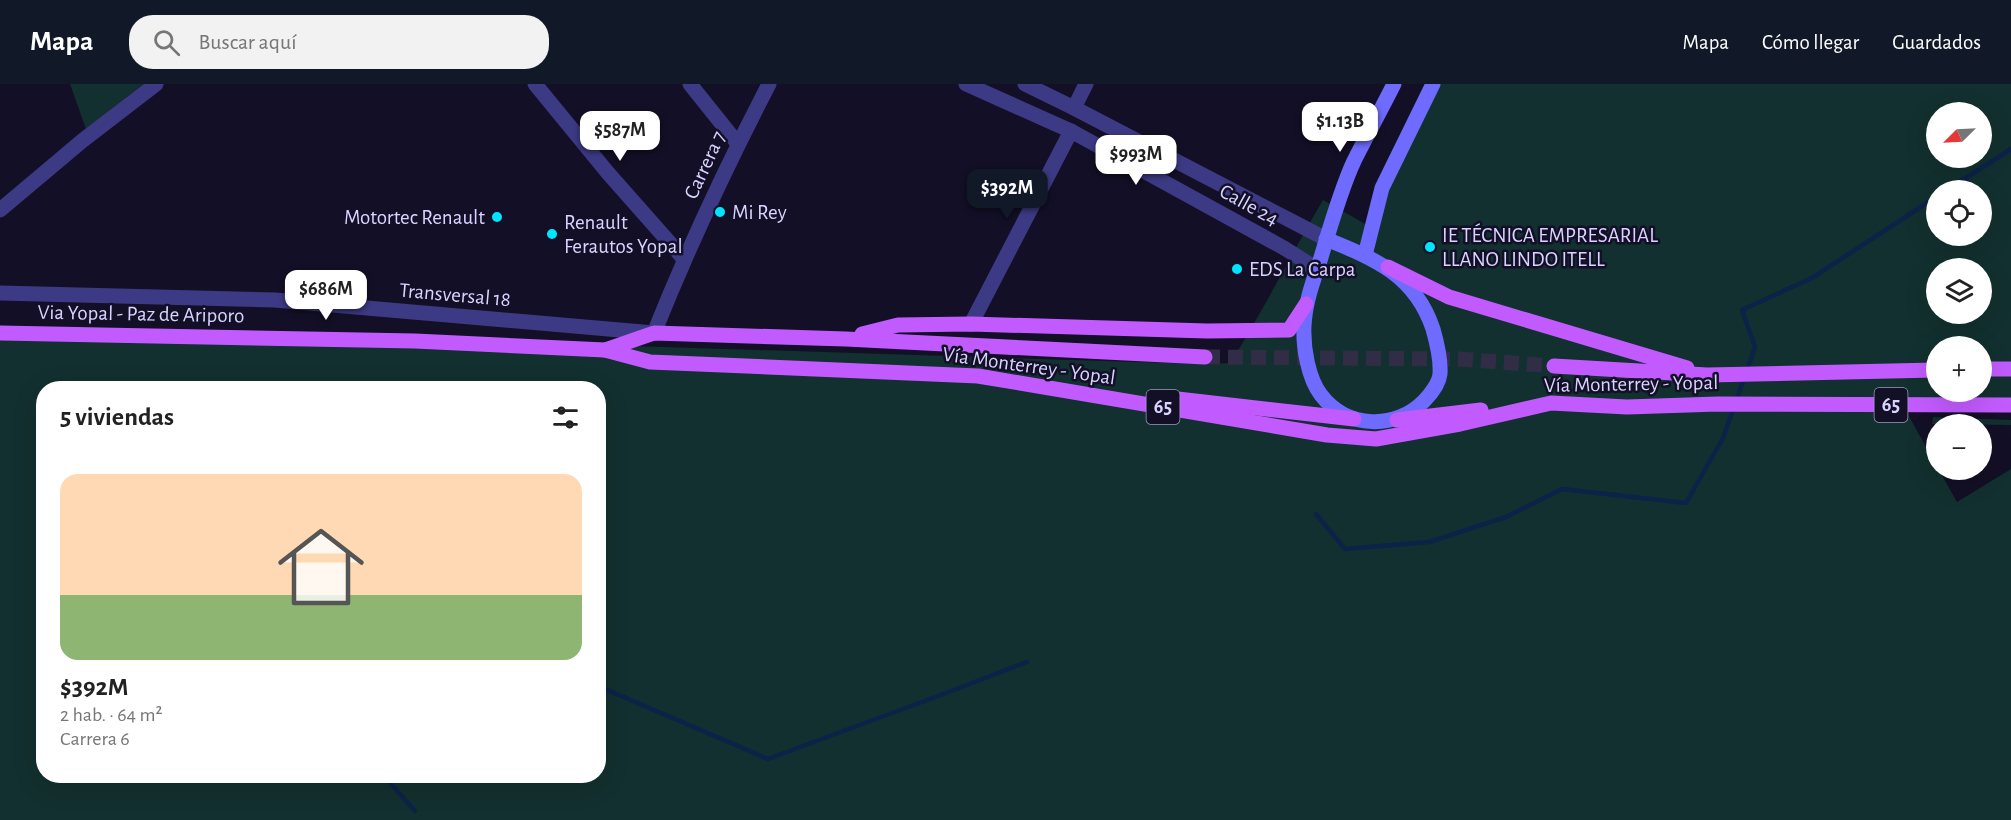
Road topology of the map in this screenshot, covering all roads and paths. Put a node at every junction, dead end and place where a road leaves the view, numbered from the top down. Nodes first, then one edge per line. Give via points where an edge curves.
1 (156, 84) edge
2 (535, 84) edge
3 (690, 84) edge
4 (769, 84) edge
5 (966, 84) edge
6 (1024, 84) edge
7 (1086, 84) edge
8 (1394, 84) edge
9 (1433, 84) edge
10 (1074, 108) junction
11 (1071, 131) junction
12 (738, 144) junction
13 (0, 210) edge
14 (1326, 239) junction
15 (1365, 255) junction
16 (684, 259) junction
17 (1388, 267) junction
18 (1317, 269) junction
19 (0, 293) edge
20 (1306, 304) junction
21 (970, 324) junction
22 (0, 333) edge
23 (654, 333) junction
24 (846, 339) junction
25 (605, 350) junction
26 (1205, 357) tunnel mouth
27 (1554, 366) tunnel mouth
28 (1992, 369) edge
29 (2011, 369) edge
30 (1926, 370) edge
31 (1715, 375) junction
32 (978, 376) junction
33 (1551, 403) junction
34 (2011, 405) edge
35 (1354, 419) junction
36 (1397, 420) junction

1 - 13 street
2 - 16 street
3 - 12 street
4 - 12 street, Carrera 7
5 - 11 street, Calle 24
6 - 10 street, Calle 24
7 - 10 street
8 - 14 main road via 1353,163
9 - 15 main road via 1382,189
10 - 14 street, Calle 24
11 - 18 street, Calle 24
11 - 21 street
12 - 16 street, Carrera 7
14 - 15 main road
14 - 18 main road
15 - 17 main road
16 - 23 street, Carrera 7
17 - 31 main road via 1449,297
17 - 36 main road via 1411,289 1428,315 1438,344 1440,375 1431,395 1416,410
18 - 20 main road
19 - 23 street, Transversal 18 via 275,300
20 - 21 main road via 1289,330 1207,332
20 - 35 main road via 1304,327 1311,373 1321,394 1335,410
21 - 24 main road via 898,325
22 - 25 main road, Via Yopal - Paz de Ariporo / 65 via 414,341
23 - 24 main road, Vía Monterrey - Yopal / 65
23 - 25 main road, Vía Monterrey - Yopal / 65
24 - 26 main road, Vía Monterrey - Yopal / 65
25 - 32 main road, Vía Monterrey - Yopal / 65 via 650,362
27 - 31 main road, Vía Monterrey - Yopal / 65
28 - 29 main road
30 - 31 main road, Vía Monterrey - Yopal / 65
32 - 33 main road, Vía Monterrey - Yopal / 65 via 1327,435 1376,439
32 - 35 main road
33 - 34 main road, Vía Monterrey - Yopal / 65 via 1627,407
33 - 36 main road
35 - 36 main road via 1376,423

